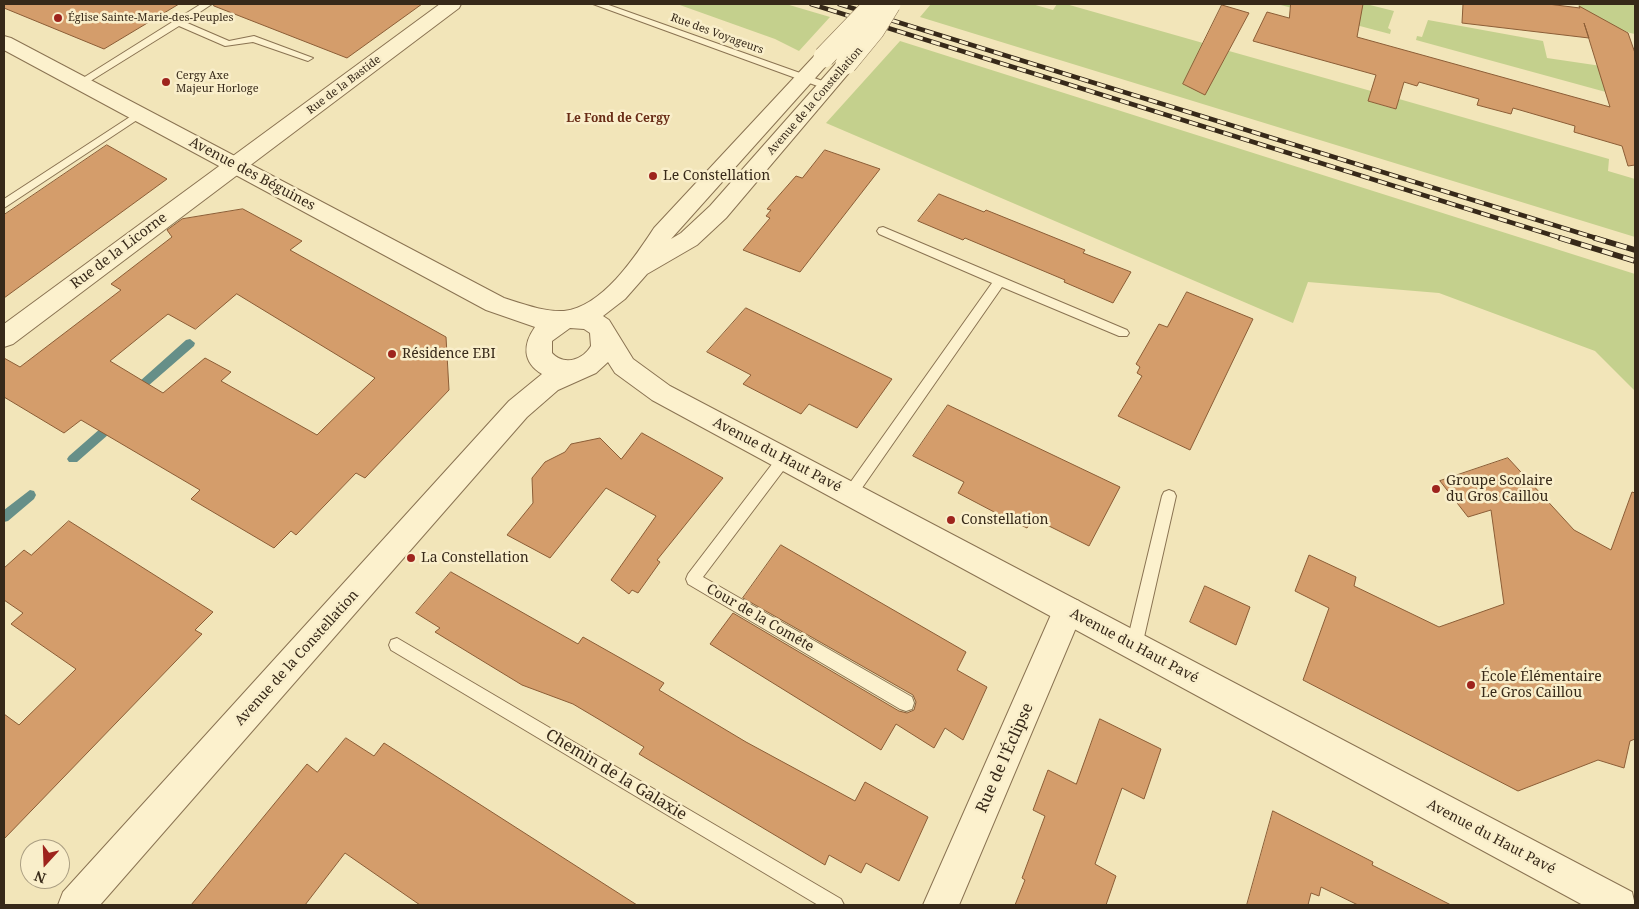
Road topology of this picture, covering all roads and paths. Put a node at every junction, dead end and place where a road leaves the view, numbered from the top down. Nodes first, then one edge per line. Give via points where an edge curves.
1 (207, 4) edge
2 (452, 4) edge
3 (598, 4) edge
4 (874, 4) edge
5 (890, 4) edge
6 (178, 22) junction
7 (4, 42) edge
8 (308, 58) dead end
9 (804, 78) junction
10 (80, 83) junction
11 (827, 86) junction
12 (139, 114) junction
13 (235, 165) junction
14 (4, 204) edge
15 (883, 230) dead end
16 (641, 268) junction
17 (1000, 281) junction
18 (620, 290) junction
19 (501, 306) junction
20 (568, 319) junction
21 (1122, 333) dead end
22 (604, 334) junction
23 (4, 337) edge
24 (538, 349) junction
25 (578, 369) junction
26 (650, 386) junction
27 (518, 409) junction
28 (784, 459) junction
29 (850, 494) junction
30 (1169, 496) dead end
31 (1068, 611) junction
32 (397, 645) dead end
33 (1134, 646) junction
34 (906, 704) dead end
35 (76, 905) edge
36 (835, 905) edge
37 (941, 905) edge
38 (1619, 905) edge

1 - 6 lane
2 - 13 street, Rue de la Bastide
3 - 9 lane, Rue des Voyageurs
4 - 9 street, Avenue de la Constellation, bridge
5 - 11 street, Avenue de la Constellation, bridge via 874,30
6 - 8 lane via 228,44 254,39
6 - 10 lane
7 - 10 street, Avenue des Béguines
9 - 11 lane, Rue des Voyageurs
9 - 16 street, Avenue de la Constellation via 662,234
10 - 12 street, Avenue des Béguines
11 - 16 street, Avenue de la Constellation via 718,212 689,239
12 - 13 street, Avenue des Béguines
12 - 14 lane
13 - 19 street, Avenue des Béguines
13 - 23 street, Rue de la Licorne
15 - 17 lane
16 - 18 street, Avenue de la Constellation
17 - 21 lane
17 - 29 lane
18 - 20 street, Avenue de la Constellation via 596,309
18 - 22 street, Avenue de la Constellation via 608,312
19 - 20 street, Avenue des Béguines via 532,317
19 - 24 street, Avenue des Béguines via 524,325
20 - 22 street via 588,320 598,325
20 - 24 street, Avenue de la Constellation via 549,327 541,335
22 - 25 street, Avenue de la Constellation via 605,346 601,355
22 - 26 street, Avenue du Haut Pavé via 624,366
24 - 25 street via 542,362 562,370
24 - 27 street, Avenue de la Constellation
25 - 26 street, Avenue du Haut Pavé via 614,373
25 - 27 street, Avenue de la Constellation via 549,383
26 - 28 street, Avenue du Haut Pavé
27 - 35 street, Avenue de la Constellation
28 - 29 street, Avenue du Haut Pavé
28 - 34 lane, Cour de la Cométe via 693,579
29 - 31 street, Avenue du Haut Pavé
30 - 33 lane
31 - 33 street, Avenue du Haut Pavé
31 - 37 street, Rue de l'Éclipse
32 - 36 lane, Chemin de la Galaxie
33 - 38 street, Avenue du Haut Pavé

